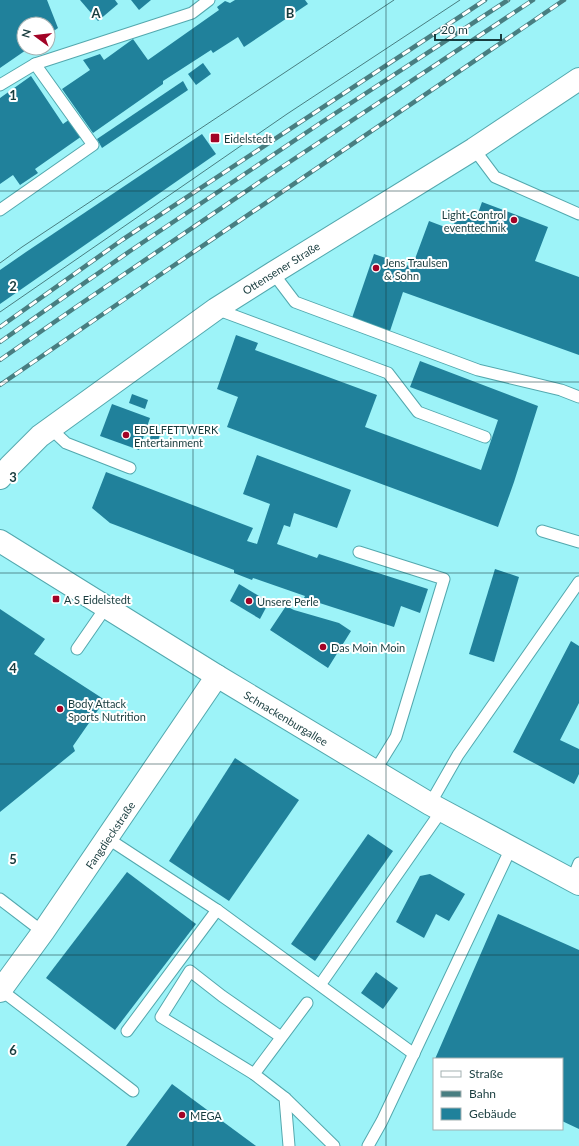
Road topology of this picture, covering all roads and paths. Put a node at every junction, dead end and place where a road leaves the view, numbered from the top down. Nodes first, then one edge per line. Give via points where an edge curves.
1 (210, 0) edge
2 (35, 64) junction
3 (579, 79) edge
4 (0, 85) edge
5 (474, 149) junction
6 (0, 210) edge
7 (579, 214) edge
8 (273, 273) junction
9 (216, 309) junction
10 (579, 397) edge
11 (50, 428) junction
12 (485, 437) dead end
13 (130, 468) dead end
14 (0, 478) edge
15 (542, 531) dead end
16 (0, 541) edge
17 (579, 542) edge
18 (359, 552) dead end
19 (579, 582) edge
20 (106, 607) junction
21 (77, 649) dead end
22 (217, 676) junction
23 (375, 771) junction
24 (436, 807) junction
25 (107, 838) junction
26 (511, 848) junction
27 (577, 876) edge
28 (0, 900) edge
29 (217, 910) junction
30 (43, 932) junction
31 (320, 985) junction
32 (1, 990) edge
33 (307, 1003) dead end
34 (127, 1031) dead end
35 (281, 1037) junction
36 (414, 1054) junction
37 (254, 1074) junction
38 (133, 1091) dead end
39 (285, 1098) junction
40 (289, 1146) edge
41 (334, 1146) edge
42 (368, 1146) edge

1 - 2 lane via 192,13
2 - 4 lane
2 - 6 lane via 93,145
3 - 5 street, Ottensener Straße
5 - 7 lane via 495,177
5 - 8 street, Ottensener Straße
8 - 9 street, Ottensener Straße
8 - 10 lane via 294,302 478,370 561,390
9 - 11 street, Ottensener Straße
9 - 12 lane via 388,373 418,412
11 - 13 lane via 66,443
11 - 14 street, Ottensener Straße
15 - 17 lane
16 - 20 street, Schnackenburgallee
18 - 23 lane via 444,579 396,737
19 - 24 lane via 458,756
20 - 21 lane
20 - 22 street, Schnackenburgallee
22 - 23 street, Schnackenburgallee
22 - 25 street, Fangdieckstraße
23 - 24 street, Schnackenburgallee
24 - 26 street, Schnackenburgallee
24 - 31 lane
25 - 29 lane
25 - 30 street, Fangdieckstraße
26 - 27 street, Schnackenburgallee
26 - 36 lane
28 - 30 lane
29 - 31 lane
29 - 34 lane
30 - 32 street, Fangdieckstraße
31 - 36 lane
32 - 38 lane
33 - 35 lane
35 - 37 lane
35 - 37 lane via 190,971 161,1017
36 - 42 lane
37 - 39 lane
39 - 40 lane
39 - 41 lane

